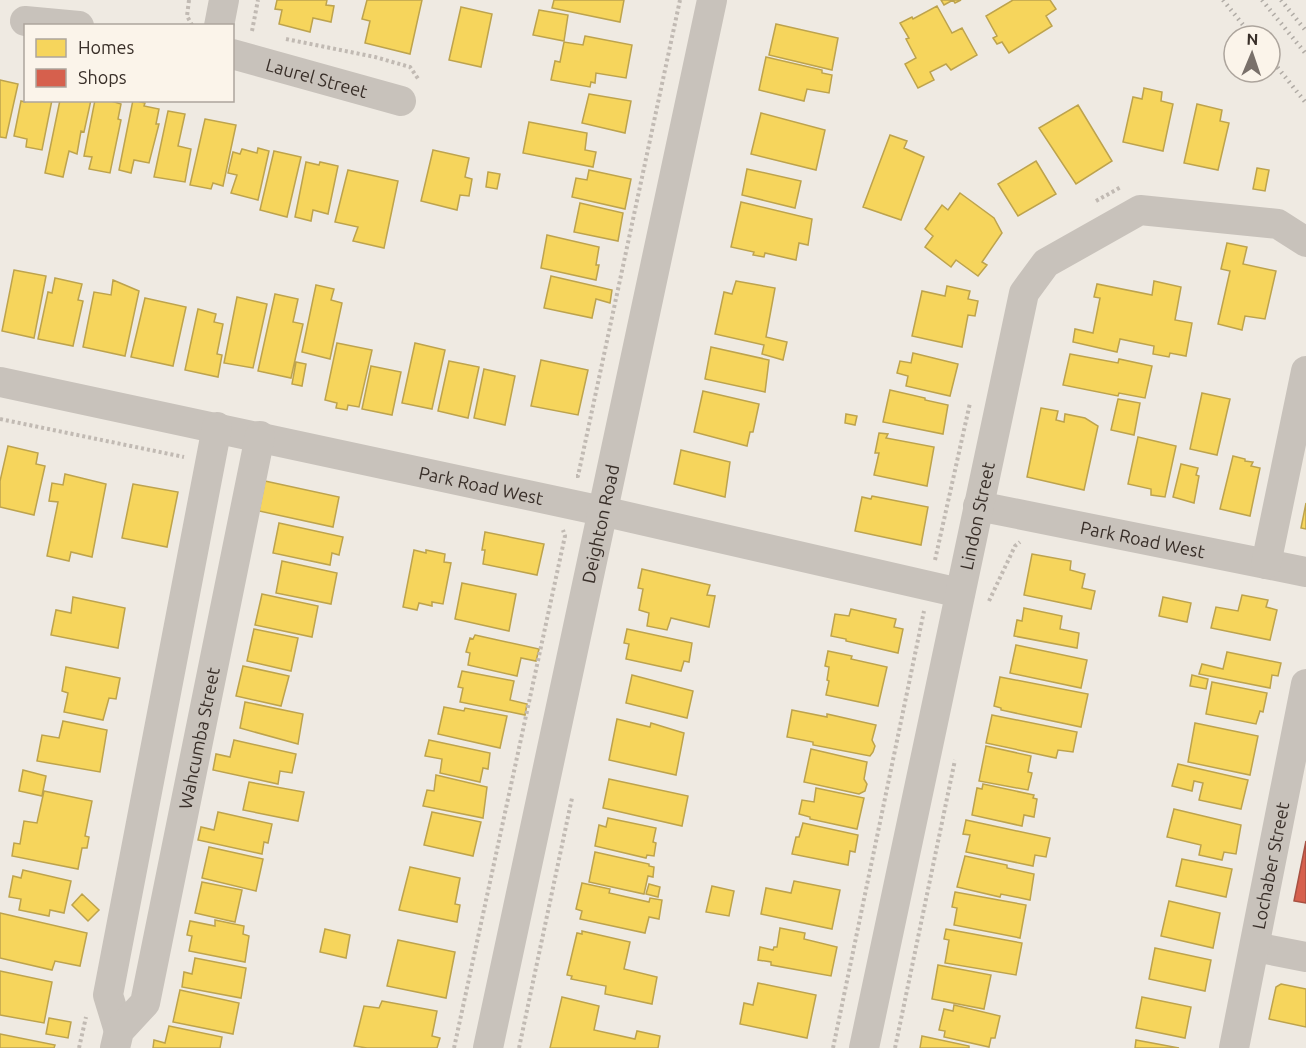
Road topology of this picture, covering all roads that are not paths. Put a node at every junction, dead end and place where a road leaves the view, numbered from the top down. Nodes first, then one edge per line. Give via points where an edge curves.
1 (224, 0) edge
2 (712, 0) edge
3 (25, 21) dead end
4 (58, 24) edge
5 (219, 24) edge
6 (234, 54) edge
7 (412, 93) road end
8 (1306, 242) edge
9 (1306, 371) edge
10 (0, 382) edge
11 (217, 427) junction
12 (260, 436) junction
13 (978, 506) junction
14 (602, 512) junction
15 (1266, 564) junction
16 (1306, 572) edge
17 (960, 593) junction
18 (1306, 684) edge
19 (1255, 947) junction
20 (1306, 957) edge
21 (117, 1040) edge
22 (488, 1048) edge
23 (864, 1048) edge
24 (1234, 1048) edge

1 - 5 street
2 - 14 street, Deighton Road
3 - 4 street
6 - 7 street, Laurel Street
8 - 13 street, Lindon Street via 1278,224 1140,210 1046,263 1024,293
9 - 15 street
10 - 11 street, Park Road West
11 - 12 street, Park Road West
11 - 21 street, Wahcumba Street via 108,995
12 - 14 street, Park Road West
12 - 21 street, Wahcumba Street via 145,1003
13 - 15 street, Park Road West
13 - 17 street, Lindon Street
14 - 17 street, Park Road West
14 - 22 street, Deighton Road
15 - 16 street, Park Road West
17 - 23 street, Lindon Street
18 - 19 street, Lochaber Street
19 - 20 street
19 - 24 street, Lochaber Street

